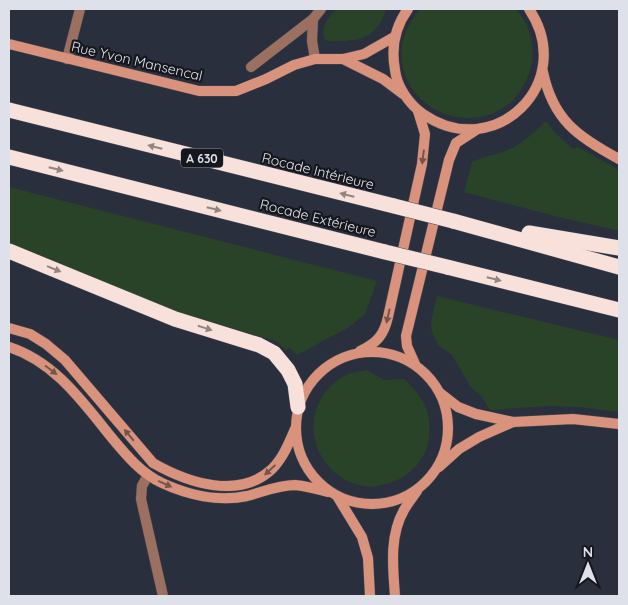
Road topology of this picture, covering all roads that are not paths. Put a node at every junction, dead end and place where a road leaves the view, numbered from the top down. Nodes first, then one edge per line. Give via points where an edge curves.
1 (80, 9) edge
2 (321, 9) edge
3 (408, 9) edge
4 (529, 9) edge
5 (314, 19) junction
6 (394, 37) junction
7 (9, 44) edge
8 (67, 59) junction
9 (315, 59) junction
10 (343, 59) junction
11 (251, 67) dead end
12 (542, 72) junction
13 (404, 94) junction
14 (9, 110) edge
15 (417, 110) junction
16 (478, 129) junction
17 (9, 157) edge
18 (619, 159) edge
19 (453, 221) junction
20 (619, 248) edge
21 (9, 251) edge
22 (619, 267) edge
23 (619, 310) edge
24 (9, 328) edge
25 (9, 347) edge
26 (353, 353) junction
27 (415, 364) junction
28 (440, 393) junction
29 (298, 407) junction
30 (513, 422) junction
31 (619, 424) edge
32 (295, 429) junction
33 (437, 469) junction
34 (148, 475) junction
35 (418, 489) junction
36 (334, 494) junction
37 (163, 596) edge
38 (370, 596) edge
39 (395, 596) edge

1 - 8 street
2 - 5 street
3 - 6 street
4 - 12 street via 536,19 545,49
5 - 9 street via 312,41
5 - 11 street
6 - 10 street, Rue Yvon Mansencal via 364,54
6 - 13 street via 392,57
7 - 8 street, Rue Yvon Mansencal
8 - 9 street, Rue Yvon Mansencal via 199,91 236,91
9 - 10 street, Rue Yvon Mansencal
10 - 13 street, Rue Yvon Mansencal via 383,79
12 - 16 street via 526,104 496,125
12 - 18 street via 550,98 564,120 580,136
13 - 15 street
19 -> 14 highway, Rocade Intérieure / A 630, bridge
15 - 16 street via 435,122 456,129
15 -> 26 street via 425,134 422,164 385,331 368,347
16 - 27 street via 456,143 446,170 406,336
17 -> 23 highway, Rocade Extérieure, bridge
19 - 20 highway
19 - 22 highway, Rocade Intérieure / A 630
21 -> 29 highway via 175,319 259,345 274,353 295,384
32 -> 24 street via 285,451 259,480 226,486 186,479 154,463 65,360 30,334
25 -> 34 street via 24,352 55,372
26 - 27 street via 374,351 396,355
26 - 29 street via 318,373
27 - 28 street via 430,377
28 - 30 street via 458,407
28 - 33 street via 448,427 447,444
29 - 32 street
30 - 31 street via 573,419
30 - 33 street via 459,449
32 - 36 street via 300,454 312,476
33 - 35 street
34 -> 36 street via 182,491 226,499 294,485
34 - 37 street via 142,486 141,499
35 - 36 street via 398,500 376,504 353,502
35 - 39 street via 403,512 396,534 393,559
36 - 38 street via 362,537 368,558

